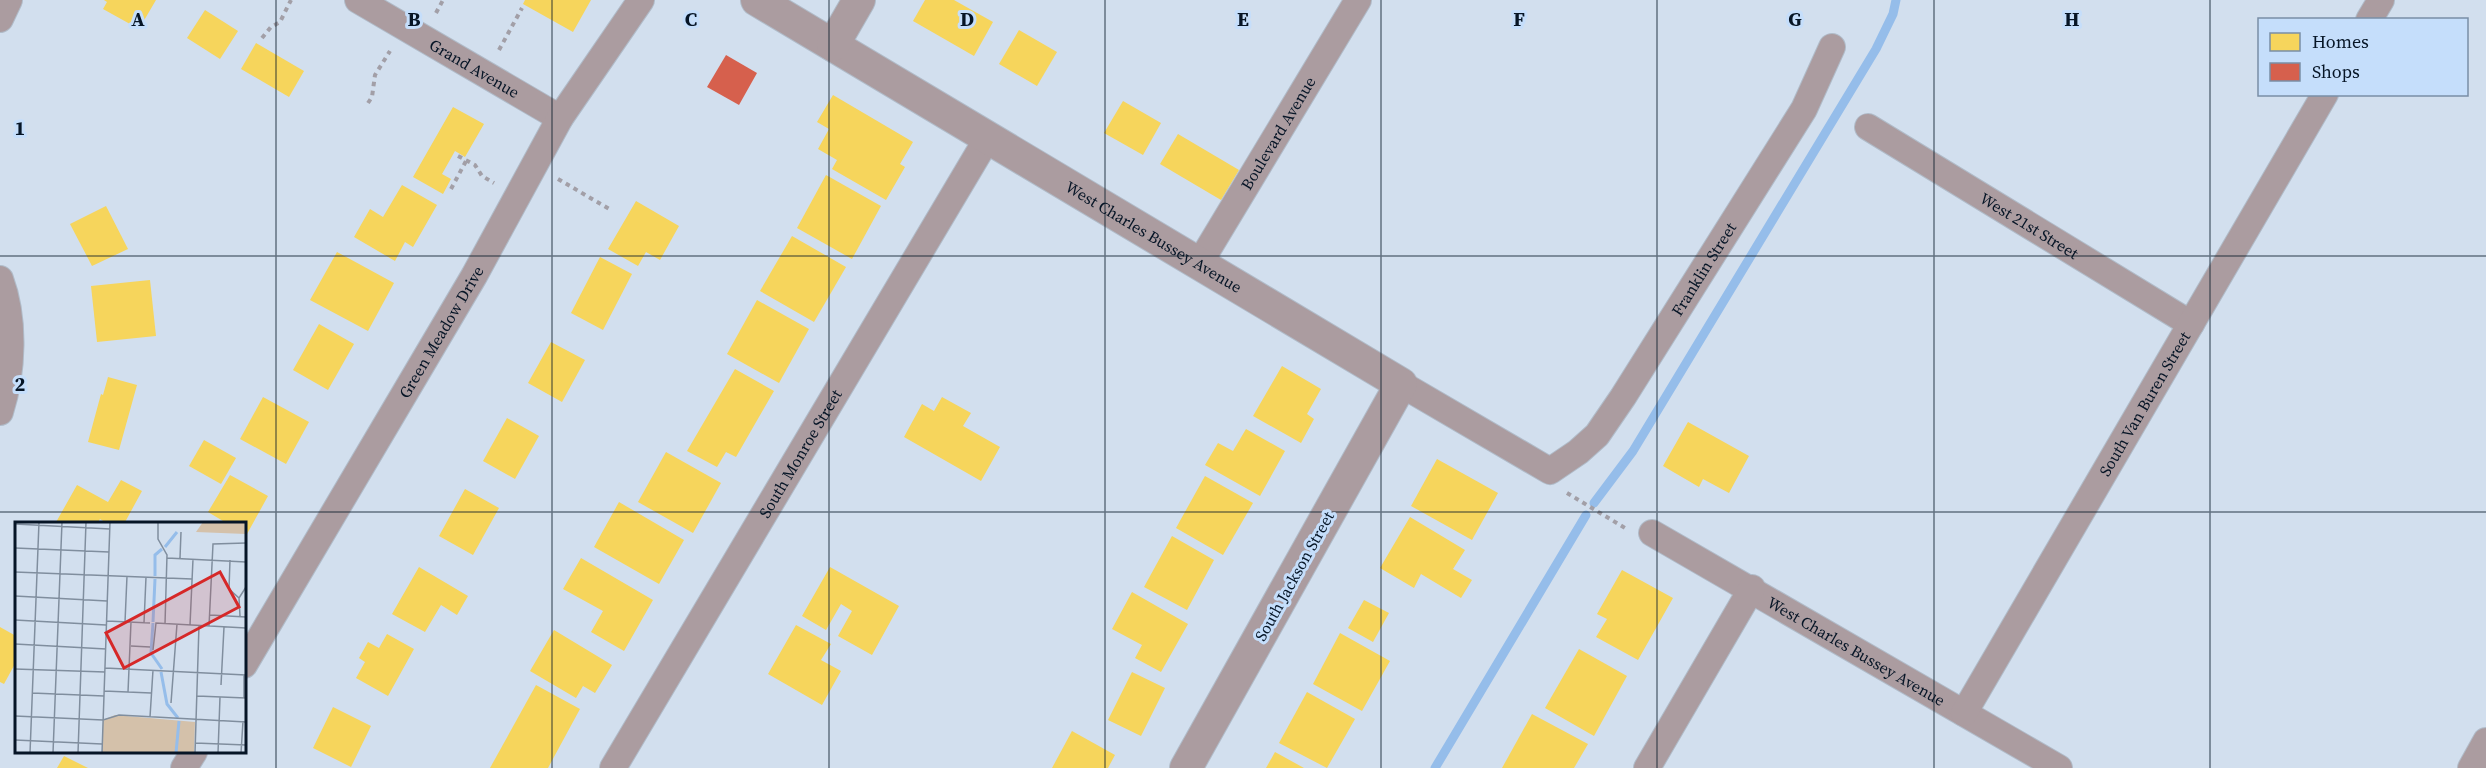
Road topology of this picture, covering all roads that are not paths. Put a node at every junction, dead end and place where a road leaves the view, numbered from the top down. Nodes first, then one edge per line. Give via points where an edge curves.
1 (9, 0) edge
2 (358, 0) edge
3 (641, 0) edge
4 (758, 0) edge
5 (859, 0) edge
6 (1358, 0) edge
7 (2381, 0) edge
8 (2370, 18) edge
9 (0, 19) edge
10 (833, 45) junction
11 (1832, 47) dead end
12 (2324, 96) edge
13 (560, 118) junction
14 (1869, 127) dead end
15 (987, 139) junction
16 (1199, 264) junction
17 (0, 279) edge
18 (2191, 324) junction
19 (1401, 384) junction
20 (0, 412) edge
21 (1550, 471) joint
22 (1652, 532) dead end
23 (1752, 588) junction
24 (246, 663) edge
25 (1964, 712) junction
26 (2486, 741) edge
27 (193, 753) edge
28 (184, 768) edge
29 (613, 768) edge
30 (1186, 768) edge
31 (1647, 768) edge
32 (2058, 768) edge
33 (2470, 768) edge

1 - 9 street
2 - 13 street, Grand Avenue
3 - 13 street, Green Meadow Drive
4 - 10 street, West Charles Bussey Avenue
5 - 10 street
6 - 16 street, Boulevard Avenue
7 - 8 street
10 - 15 street, West Charles Bussey Avenue
11 - 21 street, Franklin Street via 1804,109 1623,397 1597,435
12 - 18 street, South Van Buren Street
13 - 24 street, Green Meadow Drive via 474,276
14 - 18 street, West 21st Street
15 - 16 street, West Charles Bussey Avenue
15 - 29 street, South Monroe Street
16 - 19 street, West Charles Bussey Avenue
17 - 20 street via 10,329 8,372
18 - 25 street, South Van Buren Street
19 - 21 street, West Charles Bussey Avenue
19 - 30 street, South Jackson Street
22 - 23 street, West Charles Bussey Avenue
23 - 25 street, West Charles Bussey Avenue
23 - 31 street
25 - 32 street, West Charles Bussey Avenue
26 - 33 street
27 - 28 street

